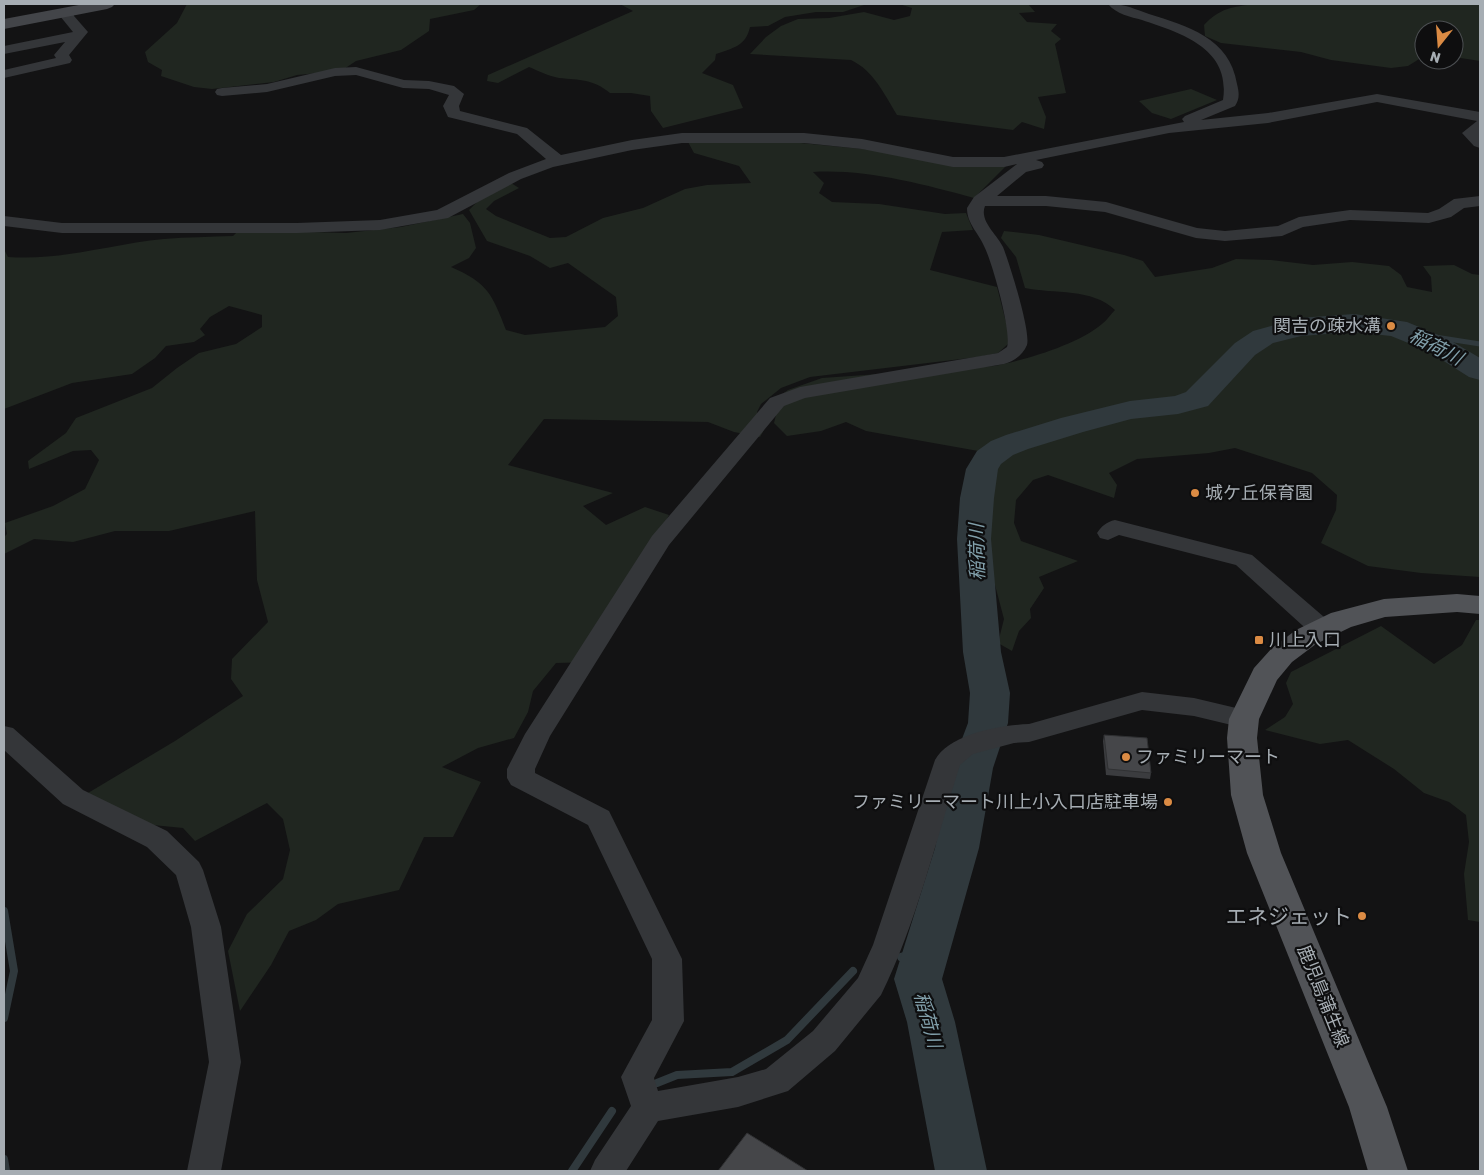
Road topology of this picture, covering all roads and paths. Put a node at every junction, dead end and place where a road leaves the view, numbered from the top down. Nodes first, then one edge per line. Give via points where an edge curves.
1 (107, 4) edge
2 (1115, 4) edge
3 (68, 14) junction
4 (4, 24) edge
5 (4, 29) edge
6 (78, 35) junction
7 (4, 50) edge
8 (4, 74) edge
9 (222, 92) dead end
10 (1480, 117) edge
11 (1480, 125) edge
12 (1169, 128) junction
13 (1480, 143) edge
14 (1058, 152) junction
15 (558, 161) junction
16 (980, 201) junction
17 (1480, 201) edge
18 (4, 221) edge
19 (1108, 533) dead end
20 (1480, 604) edge
21 (1322, 629) junction
22 (1244, 719) junction
23 (4, 735) edge
24 (648, 1108) junction
25 (204, 1171) edge
26 (607, 1171) edge
27 (1388, 1171) edge

1 - 3 main road
2 - 12 street via 1129,12 1187,30 1217,51 1227,68 1232,96 1230,103
3 - 4 main road
3 - 5 street
3 - 6 street via 81,32
6 - 7 street
6 - 8 street via 61,55 65,60
9 - 15 street via 267,88 335,72 356,71 403,84 449,89 457,94 451,106 453,114 522,130
10 - 12 street via 1377,98 1268,118
11 - 13 street via 1470,133
12 - 14 street
14 - 15 street via 1004,162 953,162 838,141 712,138 649,142
14 - 16 street via 1050,162 1021,168
15 - 18 street via 515,176 442,214 380,225 62,228
16 - 17 street via 1046,200 1106,208 1196,233 1224,236 1282,231 1299,222 1350,215 1429,218 1460,203
16 - 24 street via 974,212 993,246 1004,282 1017,328 1015,351 1004,358 800,393 777,402 660,541 538,734 521,768 520,778 599,818 667,959 668,1021 637,1077
19 - 21 street via 1115,527 1244,560
20 - 21 main road, 鹿児島蒲生線 via 1384,608
21 - 22 main road, 鹿児島蒲生線 via 1282,655 1264,675
22 - 24 street via 1194,707 1142,700 1029,733 964,747 948,760 888,944 870,986 824,1041 776,1081 738,1092
22 - 27 main road, 鹿児島蒲生線 via 1242,738 1247,796 1264,853 1368,1107
23 - 25 street via 73,797 157,839 189,870 206,927 225,1062
24 - 26 street

